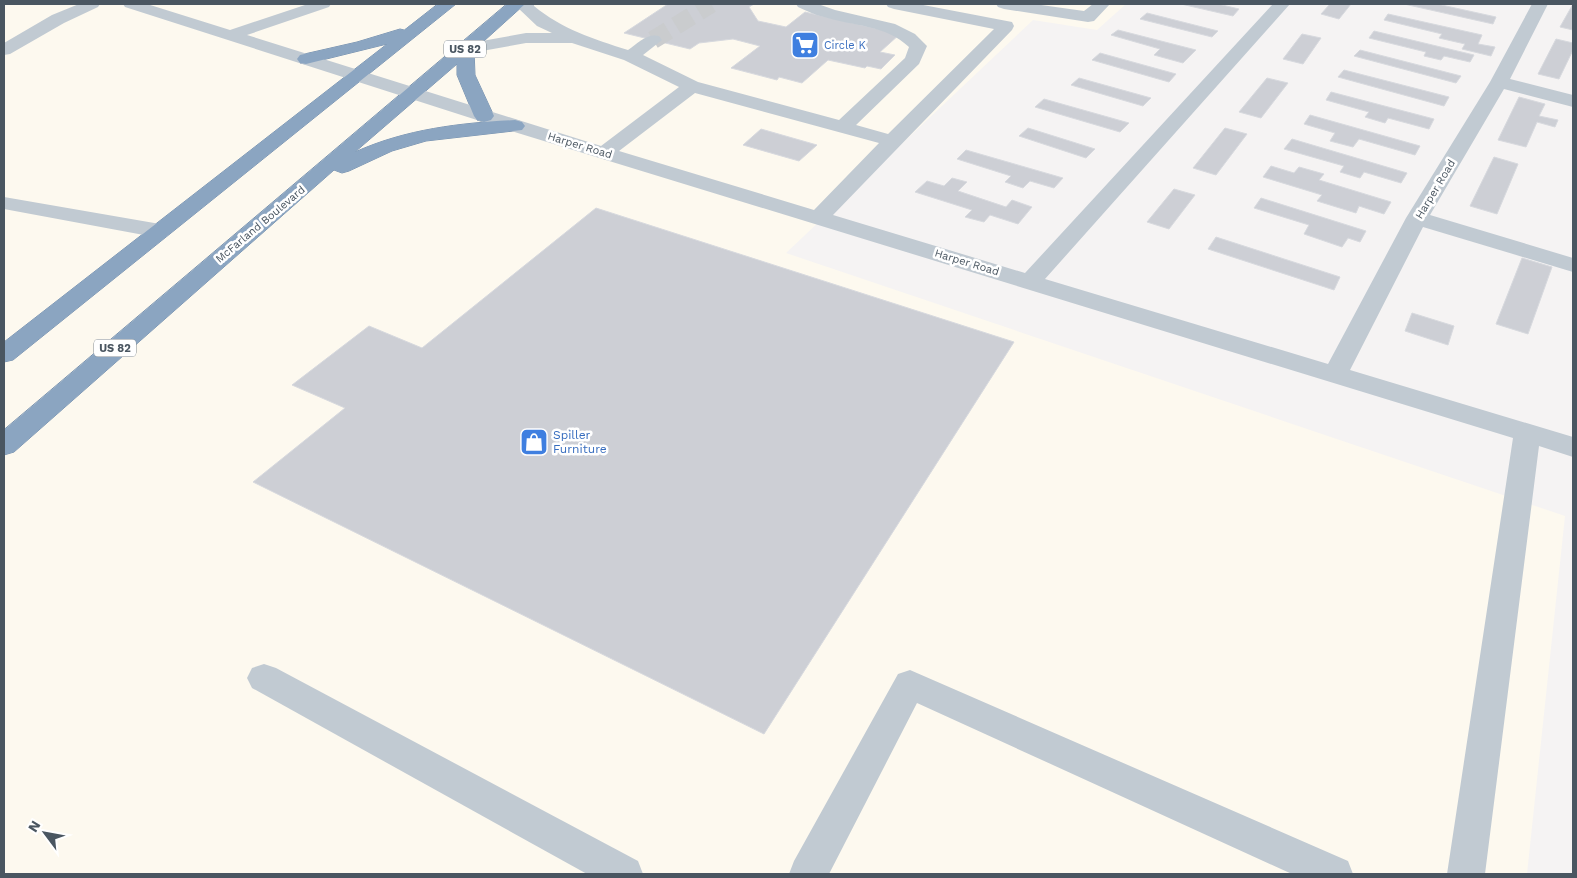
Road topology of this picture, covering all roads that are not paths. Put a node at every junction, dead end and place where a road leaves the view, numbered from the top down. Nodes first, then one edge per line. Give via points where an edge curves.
1 (92, 4) edge
2 (131, 4) edge
3 (323, 4) edge
4 (448, 4) edge
5 (517, 4) edge
6 (526, 4) edge
7 (804, 4) edge
8 (894, 4) edge
9 (1004, 4) edge
10 (1102, 4) edge
11 (1282, 4) edge
12 (1540, 4) edge
13 (418, 28) junction
14 (232, 36) junction
15 (576, 39) junction
16 (653, 40) tunnel mouth
17 (465, 49) junction
18 (4, 50) edge
19 (630, 56) junction
20 (306, 59) junction
21 (358, 75) junction
22 (1498, 82) junction
23 (692, 86) junction
24 (413, 94) junction
25 (1573, 101) edge
26 (484, 116) junction
27 (516, 126) junction
28 (842, 128) junction
29 (892, 141) junction
30 (605, 152) junction
31 (297, 192) junction
32 (4, 203) edge
33 (819, 217) junction
34 (1417, 218) junction
35 (160, 231) junction
36 (1573, 265) edge
37 (1030, 281) junction
38 (4, 354) edge
39 (1334, 376) junction
40 (1526, 433) junction
41 (4, 445) edge
42 (1573, 447) edge
43 (264, 678) dead end
44 (624, 874) edge
45 (808, 874) edge
46 (1334, 874) edge
47 (1466, 874) edge

1 - 18 street
2 - 14 street, Harper Road
3 - 14 street
4 - 13 highway
5 - 17 highway, McFarland Boulevard / US 82
6 - 15 street via 525,7 543,22
7 - 28 street via 828,13 894,28 918,46 913,60
8 - 29 street via 1006,26
9 - 10 street via 1088,17
11 - 37 street
12 - 22 street, Harper Road
13 - 20 highway
13 - 21 highway
14 - 20 street, Harper Road
15 - 17 street via 526,38
15 - 19 street
16 - 19 street
17 - 24 highway, McFarland Boulevard / US 82
17 - 26 highway via 466,75
19 - 23 street
20 - 21 street, Harper Road
21 - 24 street, Harper Road
21 - 35 highway
22 - 25 street
22 - 34 street, Harper Road
23 - 28 street
23 - 30 street
24 - 26 street, Harper Road
24 - 31 highway, McFarland Boulevard / US 82
26 - 27 street, Harper Road
27 - 30 street, Harper Road
27 - 31 highway via 454,129 403,139 358,158
28 - 29 street
29 - 33 street
30 - 33 street, Harper Road
31 - 41 highway, McFarland Boulevard / US 82
32 - 35 street
33 - 37 street, Harper Road
34 - 36 street
34 - 39 street, Harper Road
35 - 38 highway
37 - 39 street, Harper Road
39 - 40 street, Harper Road
40 - 42 street, Harper Road
40 - 47 street
43 - 44 street
45 - 46 street via 910,684

